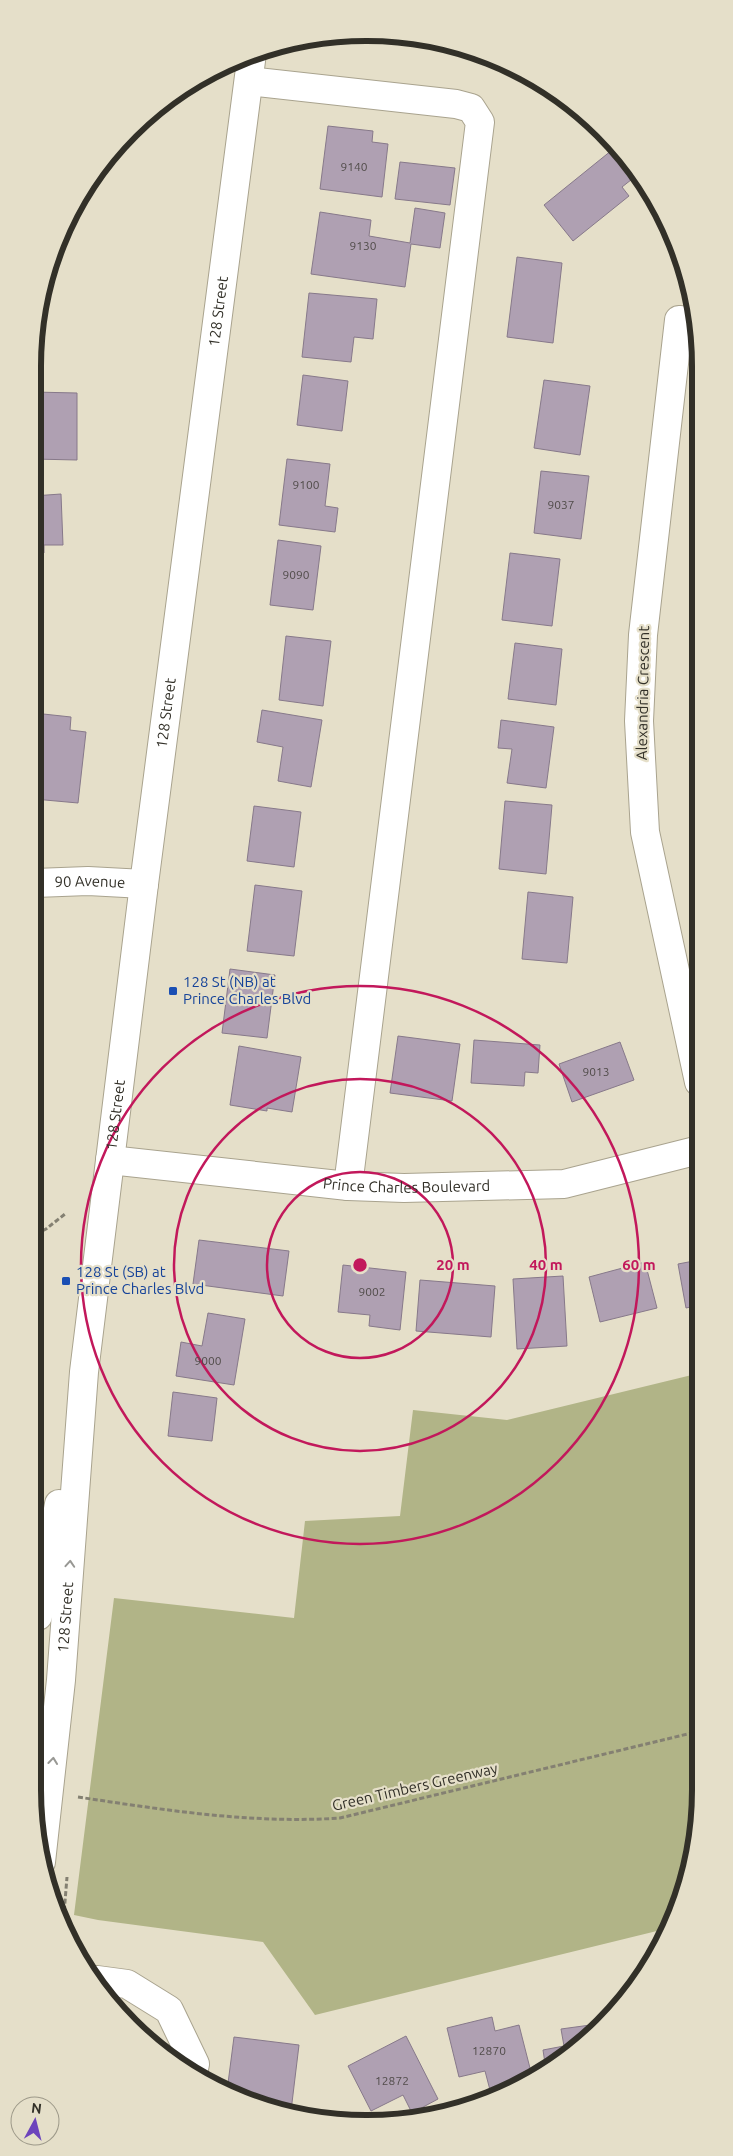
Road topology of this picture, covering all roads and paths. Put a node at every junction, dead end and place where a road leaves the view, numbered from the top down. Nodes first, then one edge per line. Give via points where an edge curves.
1 (251, 63) edge
2 (249, 81) junction
3 (689, 321) edge
4 (41, 883) edge
5 (144, 884) junction
6 (692, 1050) edge
7 (692, 1152) edge
8 (110, 1160) junction
9 (348, 1186) junction
10 (65, 1214) dead end
11 (41, 1232) edge
12 (84, 1372) junction
13 (41, 1600) edge
14 (692, 1733) edge
15 (74, 1797) dead end
16 (44, 1833) edge
17 (104, 1981) edge
18 (195, 2065) edge

1 - 2 main road, 128 Street
2 - 5 main road, 128 Street
2 - 9 main road via 456,104 471,108 480,122
3 - 6 main road, Alexandria Crescent via 679,320 643,635 639,721 644,832
4 - 5 main road, 90 Avenue
5 - 8 main road, 128 Street
7 - 9 main road, Prince Charles Boulevard via 564,1184 404,1188
8 - 9 main road, Prince Charles Boulevard
8 - 12 main road, 128 Street
10 - 11 path
12 - 13 main road, 128 Street
16 -> 12 main road, 128 Street via 61,1680
14 - 15 path, Green Timbers Greenway via 340,1818 286,1820
17 - 18 main road via 127,1984 169,2010

